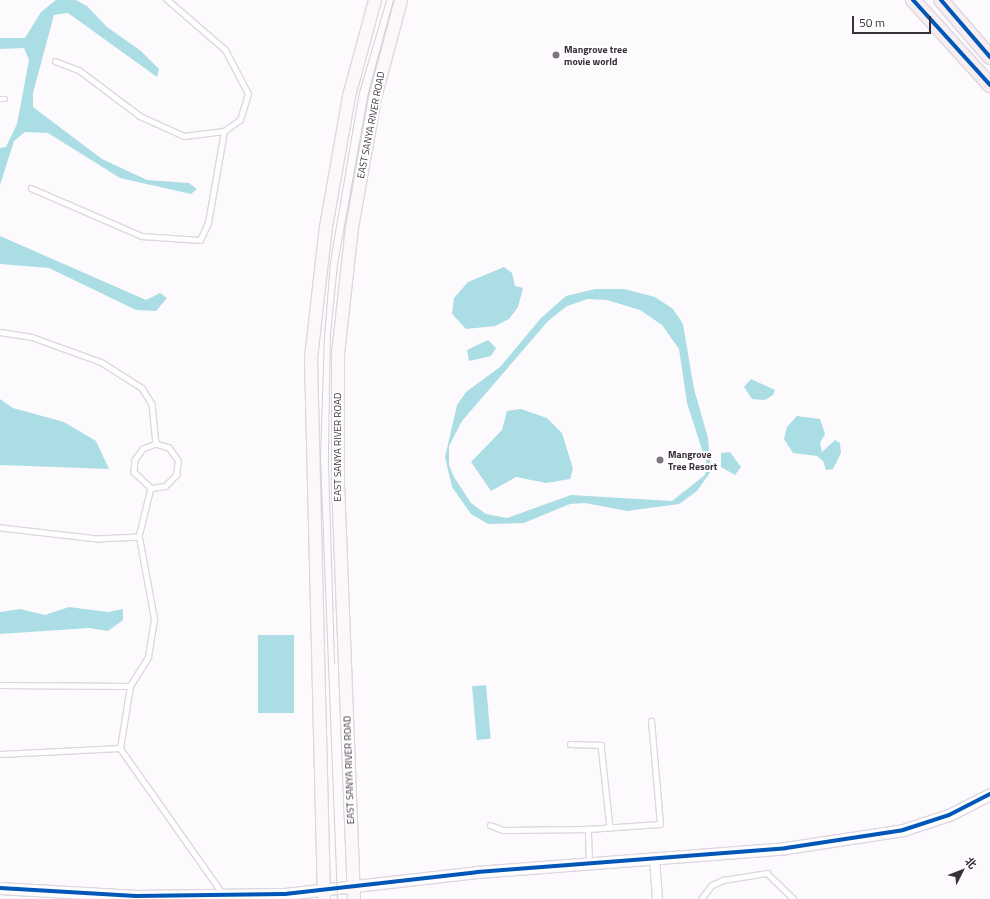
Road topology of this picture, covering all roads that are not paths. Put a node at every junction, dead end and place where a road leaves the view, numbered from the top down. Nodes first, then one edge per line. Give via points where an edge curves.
1 (167, 0) edge
2 (375, 0) edge
3 (401, 0) edge
4 (913, 0) edge
5 (941, 0) edge
6 (990, 56) edge
7 (55, 62) dead end
8 (990, 85) edge
9 (224, 131) junction
10 (31, 188) dead end
11 (0, 332) edge
12 (156, 444) junction
13 (151, 488) junction
14 (0, 528) edge
15 (139, 537) junction
16 (0, 685) edge
17 (130, 686) junction
18 (652, 721) dead end
19 (570, 744) dead end
20 (120, 748) junction
21 (0, 754) edge
22 (990, 794) edge
23 (490, 825) dead end
24 (610, 828) junction
25 (588, 830) junction
26 (654, 858) junction
27 (589, 864) junction
28 (0, 888) edge
29 (354, 894) edge
30 (224, 895) junction
31 (324, 895) edge
32 (657, 899) edge
33 (700, 899) edge
34 (794, 899) edge

1 - 9 lane via 225,50 248,94 240,120
2 - 31 main road via 348,104 326,227 311,358
3 - 29 main road, EAST SANYA RIVER ROAD via 375,98 353,220 338,354 338,488
4 - 8 highway
5 - 6 highway
7 - 9 lane via 80,70 140,116 184,136
9 - 10 lane via 208,223 200,240 142,236
11 - 12 lane via 32,337 101,362 142,388 152,404
12 - 13 lane via 144,449 136,460 134,472
12 - 13 lane via 169,448 178,461 176,475 165,486
13 - 15 lane
14 - 15 lane via 97,539
15 - 17 lane via 154,619 148,657
16 - 17 lane
17 - 20 lane
18 - 24 lane via 660,824
19 - 24 lane via 601,745
20 - 21 lane
20 - 30 lane
22 - 26 street via 949,815 903,830 859,839
23 - 25 lane via 503,830
24 - 25 lane
25 - 27 lane
26 - 27 street
26 - 32 street
27 - 29 street via 445,876
28 - 30 street via 136,896
29 - 31 street
30 - 31 street
33 - 34 lane via 712,886 723,880 767,873

